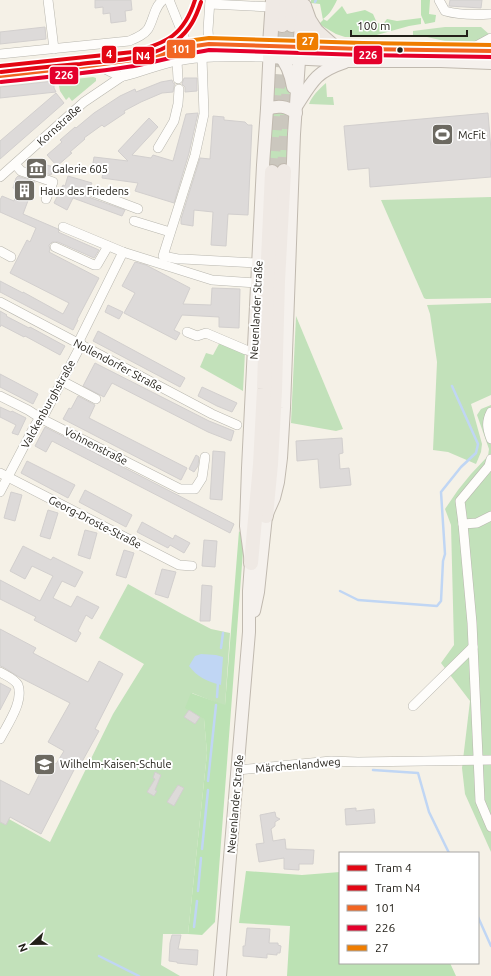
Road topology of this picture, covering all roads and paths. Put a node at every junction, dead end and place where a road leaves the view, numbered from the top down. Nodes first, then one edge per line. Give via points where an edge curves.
1 (48, 0) edge
2 (164, 0) edge
3 (169, 0) edge
4 (439, 0) edge
5 (210, 2) edge
6 (276, 2) edge
7 (301, 2) edge
8 (491, 14) edge
9 (491, 38) edge
10 (209, 44) junction
11 (188, 47) junction
12 (334, 47) junction
13 (54, 49) junction
14 (270, 51) junction
15 (468, 51) junction
16 (491, 51) edge
17 (300, 52) junction
18 (0, 54) edge
19 (163, 54) junction
20 (202, 58) junction
21 (282, 58) junction
22 (191, 59) junction
23 (177, 61) junction
24 (348, 61) junction
25 (491, 63) edge
26 (90, 66) junction
27 (0, 76) edge
28 (121, 77) junction
29 (178, 79) dead end
30 (178, 89) dead end
31 (267, 109) junction
32 (296, 110) junction
33 (158, 148) dead end
34 (15, 164) junction
35 (0, 177) edge
36 (93, 192) dead end
37 (46, 200) dead end
38 (138, 209) dead end
39 (134, 221) dead end
40 (63, 227) dead end
41 (170, 232) junction
42 (108, 246) junction
43 (55, 247) dead end
44 (0, 251) edge
45 (123, 252) junction
46 (11, 257) dead end
47 (258, 263) junction
48 (257, 283) junction
49 (0, 302) edge
50 (187, 332) dead end
51 (81, 345) junction
52 (254, 352) junction
53 (62, 381) junction
54 (0, 396) edge
55 (96, 399) dead end
56 (491, 412) edge
57 (42, 419) junction
58 (237, 424) dead end
59 (491, 439) edge
60 (205, 457) dead end
61 (490, 465) edge
62 (4, 475) edge
63 (0, 492) edge
64 (266, 516) junction
65 (491, 516) edge
66 (463, 524) junction
67 (251, 563) junction
68 (192, 566) dead end
69 (249, 632) junction
70 (473, 647) junction
71 (0, 672) edge
72 (413, 706) dead end
73 (0, 739) edge
74 (478, 760) junction
75 (491, 760) edge
76 (238, 770) junction
77 (491, 827) edge
78 (220, 976) edge

1 - 13 street
2 - 13 street via 155,10 148,29 139,37 129,41
3 - 11 street
4 - 8 street via 445,11
5 - 6 street
5 - 10 street
6 - 7 highway via 287,25
6 - 14 highway
7 - 12 highway via 316,31
7 - 17 highway
9 - 15 street
10 - 11 street, Kornstraße
10 - 14 street, Kornstraße
11 - 19 street, Kornstraße
11 - 22 street
12 - 15 main road
12 - 17 main road
13 - 18 street
14 - 17 main road
14 - 20 street, Kornstraße
14 - 21 main road
14 - 31 main road, Neuenlander Straße
15 - 16 main road
17 - 21 main road
17 - 24 main road
17 - 32 main road, Neuenlander Straße
19 - 26 street
19 - 28 street, Kornstraße via 133,67
20 - 22 street, Kornstraße
20 - 41 street via 204,114 195,155
21 - 32 main road via 291,77
22 - 23 street, Kornstraße
23 - 28 street, Kornstraße
23 - 29 street
24 - 25 main road
24 - 32 main road via 318,76
26 - 27 street
26 - 28 street via 105,69
28 - 34 street, Kornstraße via 84,102
30 - 33 street via 174,121
31 - 32 main road via 281,106
31 - 47 main road, Neuenlander Straße
32 - 64 main road, Neuenlander Straße via 281,458 274,498
34 - 35 street, Kornstraße
34 - 37 street via 20,171 53,182
36 - 38 street
39 - 41 street
40 - 42 street
41 - 47 street via 163,256
42 - 43 street via 98,265
42 - 45 street
44 - 46 street
45 - 48 street via 212,280
45 - 51 street, Valckenburghstraße via 80,339
47 - 48 main road, Neuenlander Straße
48 - 52 main road, Neuenlander Straße
49 - 51 street, Nollendorfer Straße
50 - 52 street via 197,336 206,333
51 - 53 street, Valckenburghstraße
51 - 58 street, Nollendorfer Straße via 212,414
52 - 67 main road, Neuenlander Straße via 246,526
53 - 55 street
53 - 57 street, Valckenburghstraße
54 - 57 street, Vohnenstraße
56 - 59 street via 487,420
57 - 60 street, Vohnenstraße via 180,489 195,489 202,478
57 - 62 street, Valckenburghstraße via 37,422
61 - 66 street via 460,501
62 - 63 street, Valckenburghstraße
62 - 68 street, Georg-Droste-Straße via 179,564
64 - 67 highway, Neuenlander Straße via 272,456 278,282 278,172 267,281 260,465
64 - 69 main road, Neuenlander Straße via 258,592
65 - 66 street via 476,523
66 - 70 street
67 - 69 main road, Neuenlander Straße
69 - 76 main road, Neuenlander Straße
70 - 72 street
70 - 74 street
71 - 73 street via 18,684 19,697
74 - 75 street, Märchenlandweg
74 - 76 street, Märchenlandweg via 331,761
74 - 77 street via 480,801
76 - 78 main road, Neuenlander Straße

